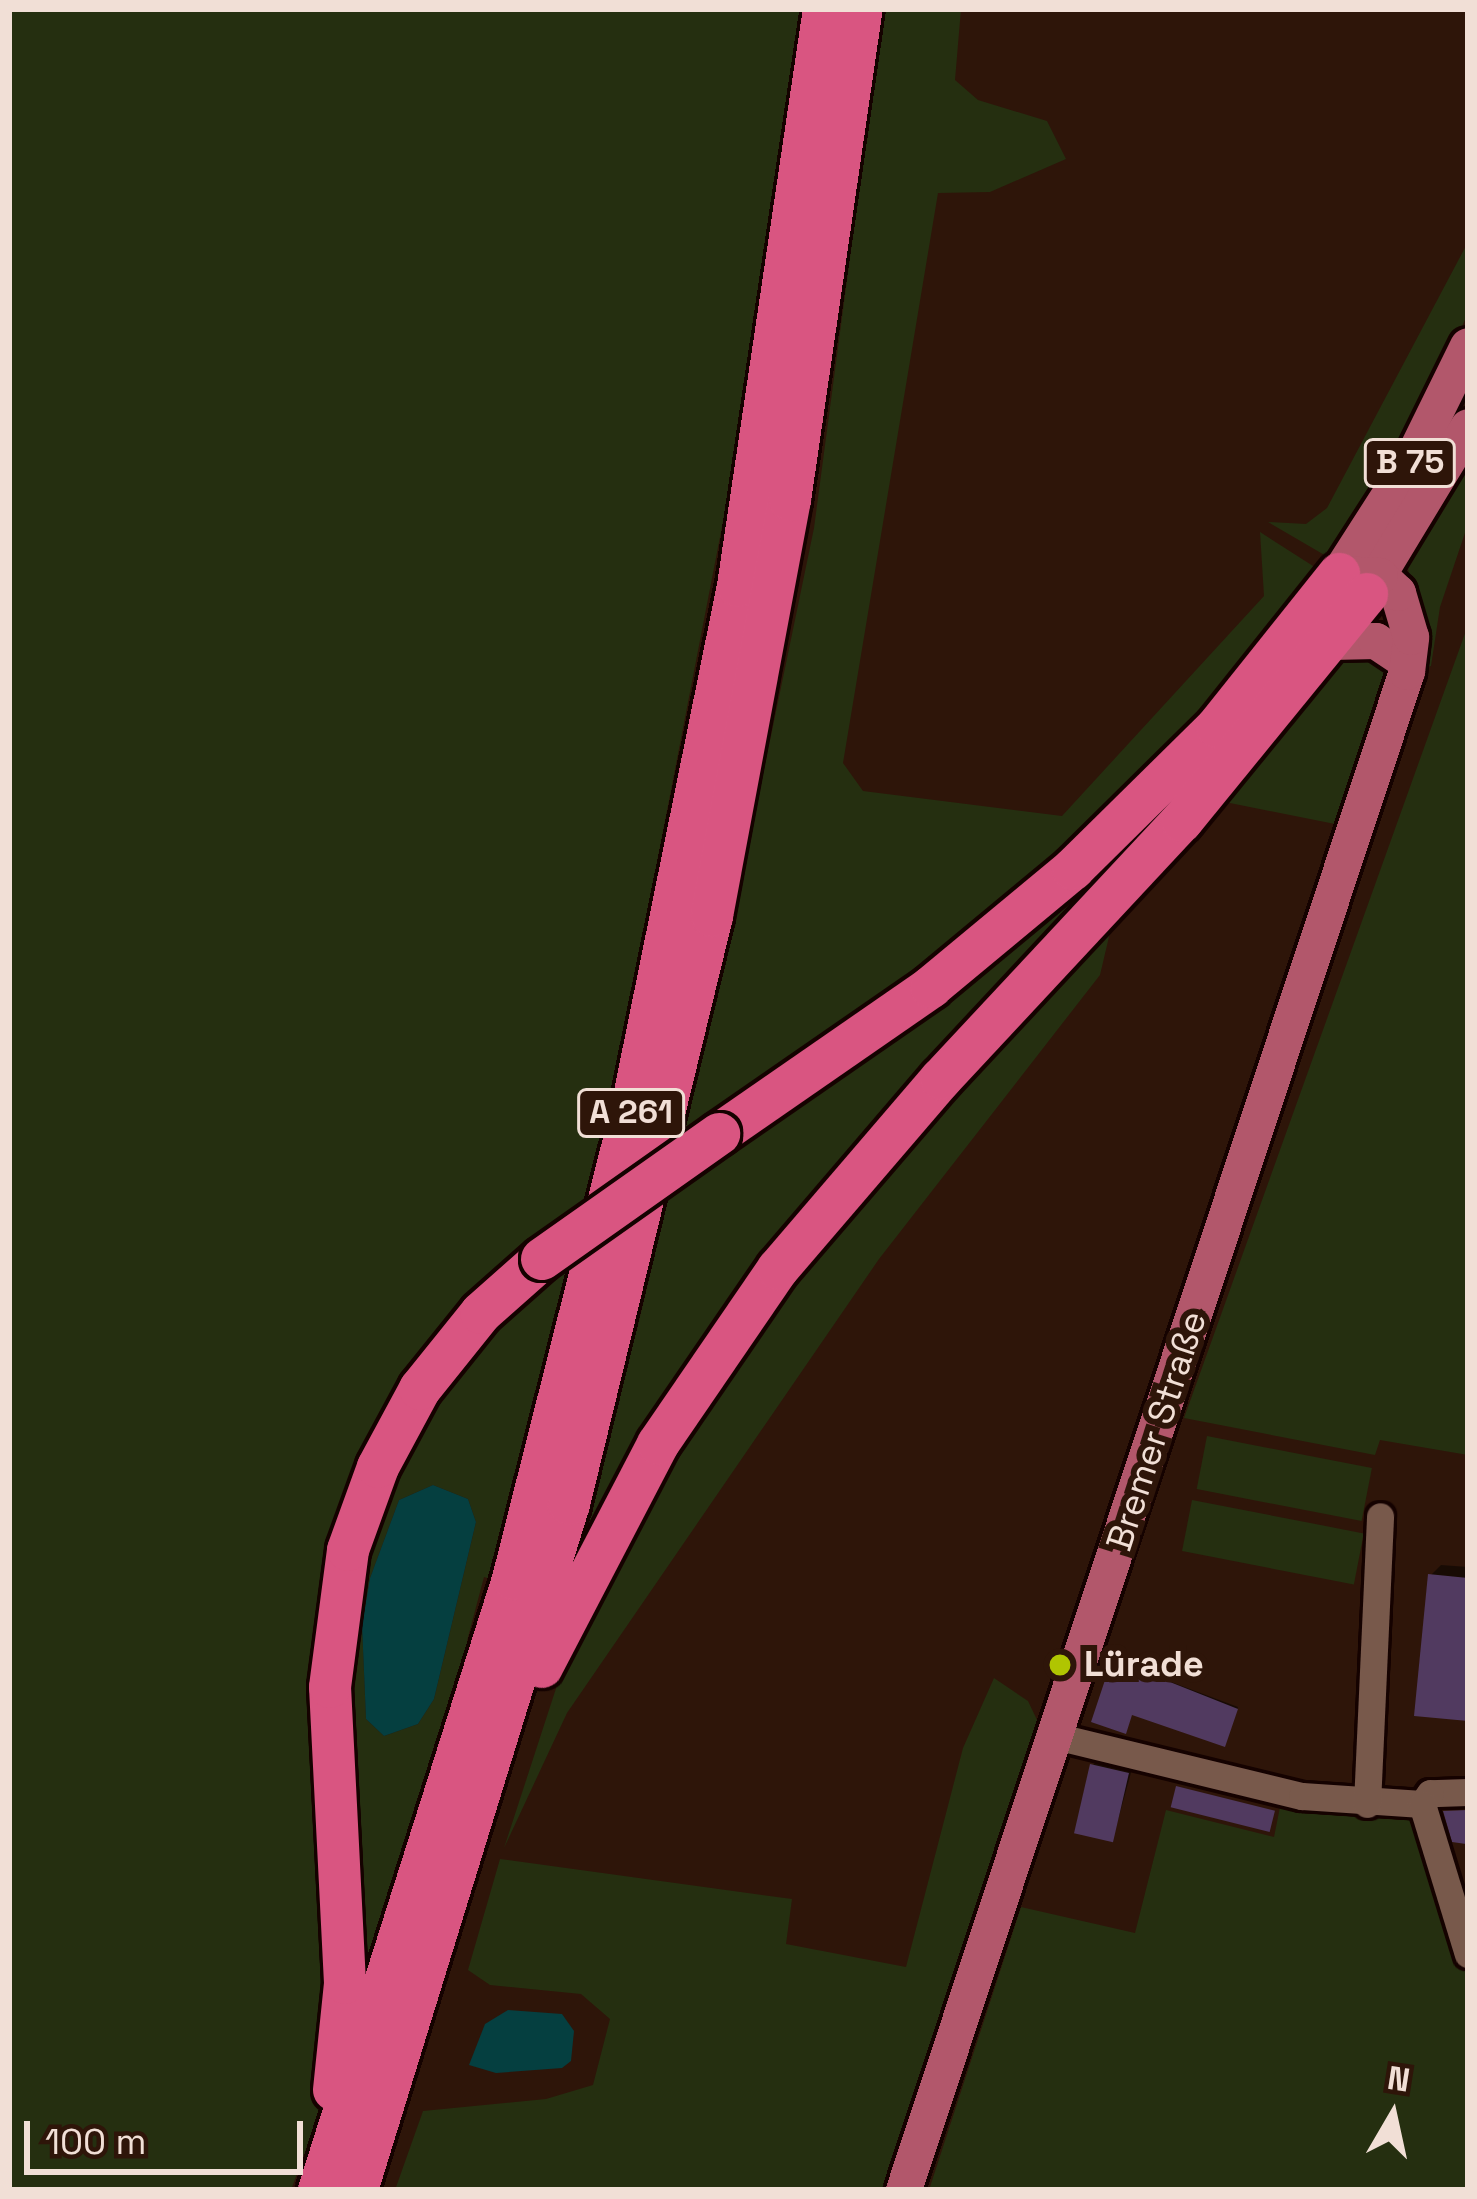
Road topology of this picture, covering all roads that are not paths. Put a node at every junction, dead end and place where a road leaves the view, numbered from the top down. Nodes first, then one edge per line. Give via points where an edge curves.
1 (824, 9) edge
2 (862, 9) edge
3 (1468, 346) edge
4 (1468, 427) edge
5 (1362, 581) junction
6 (1330, 642) junction
7 (1406, 666) junction
8 (1380, 1516) dead end
9 (512, 1707) junction
10 (1055, 1736) junction
11 (1468, 1792) edge
12 (1367, 1804) junction
13 (1422, 1804) junction
14 (1468, 1954) edge
15 (318, 2190) edge
16 (357, 2190) edge
17 (904, 2190) edge

1 - 15 highway, A 261 via 742,563 630,1117 507,1600
2 - 9 highway, A 261 via 790,500 712,916
3 - 5 main road, B 75
4 - 5 main road, B 75
5 - 6 highway
5 - 7 main road
5 - 15 highway, bridge via 1073,869 931,987 542,1259 481,1313 420,1389 378,1466 348,1550 330,1687 345,1983
6 - 7 main road via 1376,641
6 - 9 highway via 1182,821 927,1094 778,1269 667,1430 548,1658
7 - 10 main road, Bremer Straße
8 - 12 lane
9 - 16 highway, A 261
10 - 12 lane via 1301,1796
10 - 17 main road, Bremer Straße
11 - 13 lane via 1430,1793
12 - 13 lane
13 - 14 lane

